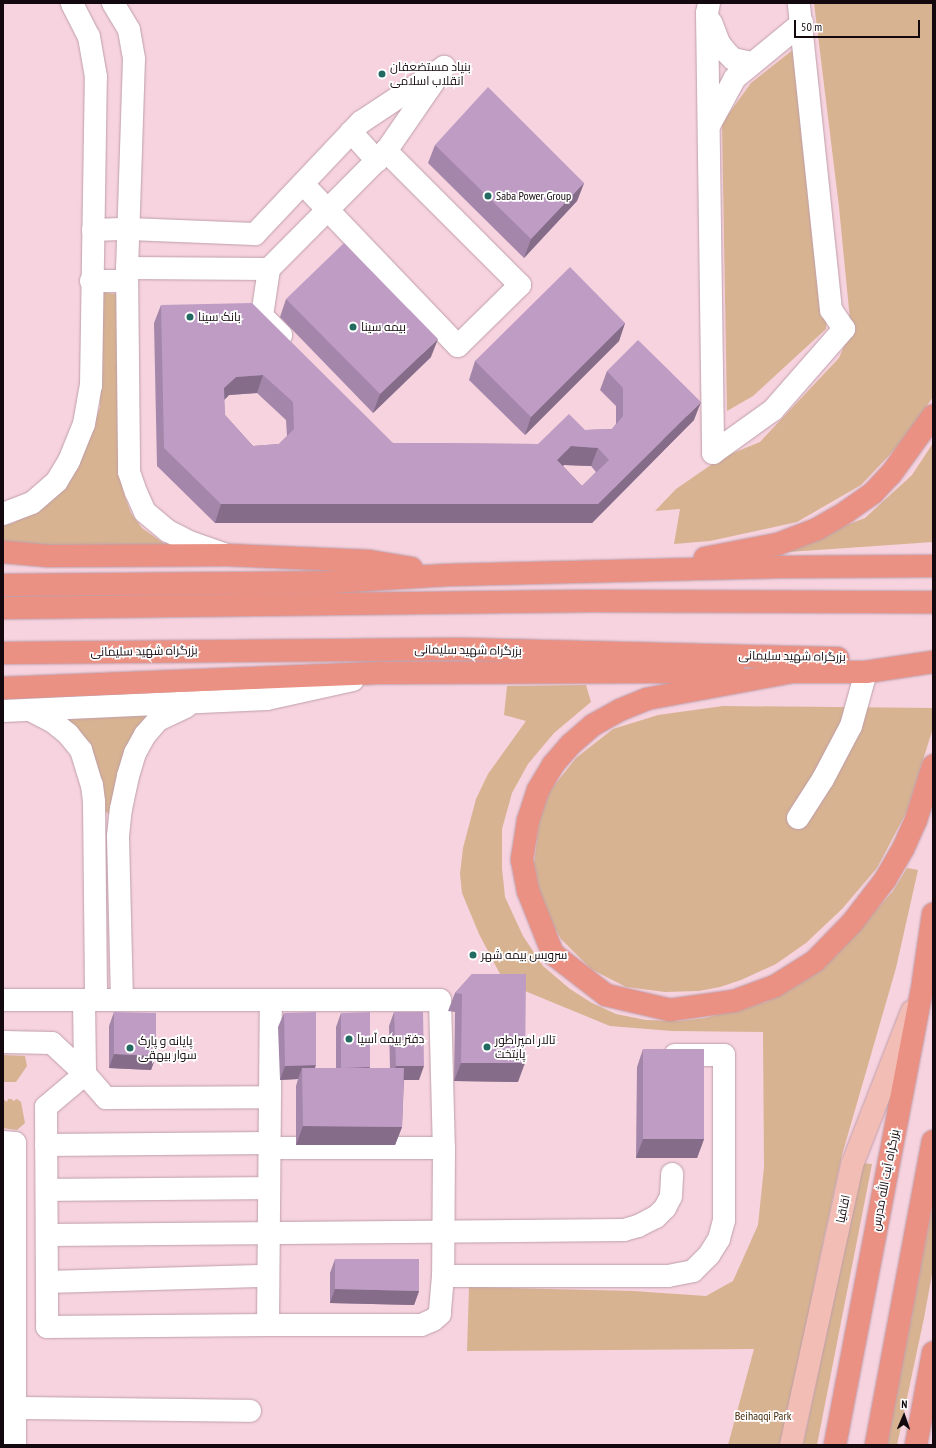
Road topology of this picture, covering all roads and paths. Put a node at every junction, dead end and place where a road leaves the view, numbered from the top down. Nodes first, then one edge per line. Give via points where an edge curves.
1 (72, 3) edge
2 (113, 3) edge
3 (126, 3) edge
4 (708, 8) edge
5 (800, 13) edge
6 (129, 30) junction
7 (752, 63) junction
8 (709, 125) junction
9 (351, 132) junction
10 (382, 156) junction
11 (303, 184) junction
12 (327, 210) junction
13 (128, 229) junction
14 (93, 230) junction
15 (269, 269) junction
16 (127, 275) junction
17 (91, 281) junction
18 (295, 350) edge
19 (933, 416) edge
20 (3, 514) edge
21 (3, 552) edge
22 (227, 555) junction
23 (933, 566) edge
24 (645, 570) junction
25 (448, 575) junction
26 (3, 579) edge
27 (51, 583) junction
28 (3, 585) edge
29 (933, 602) edge
30 (3, 608) edge
31 (3, 653) edge
32 (933, 661) edge
33 (792, 672) junction
34 (866, 672) junction
35 (384, 673) junction
36 (3, 688) edge
37 (198, 702) junction
38 (29, 710) junction
39 (3, 711) edge
40 (933, 766) edge
41 (798, 818) dead end
42 (933, 914) edge
43 (923, 982) junction
44 (3, 1000) edge
45 (90, 1000) junction
46 (122, 1000) junction
47 (271, 1000) junction
48 (3, 1042) edge
49 (658, 1054) edge
50 (85, 1074) junction
51 (270, 1097) junction
52 (933, 1141) edge
53 (3, 1142) edge
54 (46, 1145) junction
55 (269, 1146) junction
56 (444, 1148) junction
57 (9, 1162) edge
58 (672, 1174) dead end
59 (9, 1186) edge
60 (269, 1188) junction
61 (47, 1190) junction
62 (9, 1212) edge
63 (444, 1232) junction
64 (268, 1233) junction
65 (47, 1235) junction
66 (9, 1237) edge
67 (268, 1276) junction
68 (443, 1276) junction
69 (47, 1282) junction
70 (268, 1325) junction
71 (9, 1339) edge
72 (933, 1353) edge
73 (9, 1370) edge
74 (933, 1379) edge
75 (14, 1408) junction
76 (250, 1411) dead end
77 (921, 1422) junction
78 (15, 1445) edge
79 (791, 1445) edge
80 (834, 1445) edge
81 (876, 1445) edge
82 (916, 1445) edge

1 - 14 lane via 89,37 96,77
2 - 6 lane
3 - 6 lane
4 - 7 lane via 719,43 726,52 733,58
4 - 8 lane
5 - 7 lane
5 - 8 lane via 831,310 844,329 773,410 713,453
6 - 13 lane via 134,59
7 - 8 lane via 735,78
9 - 10 lane
9 - 10 lane via 361,122 444,67
9 - 11 lane
10 - 12 lane
10 - 12 lane via 520,285 458,346
11 - 12 lane
11 - 13 lane via 255,234
12 - 15 lane
13 - 14 lane
13 - 16 lane
14 - 17 lane
15 - 16 lane
15 - 18 lane via 262,316
16 - 17 lane
16 - 22 lane via 129,472 136,492 145,512 168,531 192,543
17 - 20 lane via 90,386 84,424 70,461 57,481 32,502
19 - 24 highway via 891,474 846,512 817,529 778,544
21 - 22 highway via 49,556
22 - 25 highway via 369,562
23 - 24 highway
24 - 25 highway
25 - 27 highway via 330,582
26 - 27 highway
27 - 28 highway
29 - 30 highway via 591,601
31 - 32 highway, بزرگراه شهید سلیمانی via 460,649
32 - 34 highway
33 - 34 highway
33 - 35 highway
33 - 40 highway via 647,699 620,710 593,725 571,744 538,790 528,821 522,860 528,891 553,954 606,995 670,1010 734,1001 775,986 815,961 852,923 885,880 916,820
34 - 41 lane via 851,726 823,779
35 - 36 highway
35 - 37 lane via 267,699
37 - 38 lane
37 - 46 lane via 158,720 145,735 135,753 128,776 118,836
38 - 39 lane
38 - 45 lane via 52,721 68,734 81,750 92,785 94,802
42 - 43 highway, بزرگراه آیت الله مدرس
43 - 79 main road, اقاقیا via 852,1165
43 - 80 highway, بزرگراه آیت الله مدرس
44 - 45 lane
45 - 46 lane
45 - 50 lane
46 - 47 lane
47 - 51 lane
47 - 56 lane via 440,1000
48 - 50 lane via 52,1043
49 - 68 lane via 724,1055 724,1220 719,1239 709,1255 693,1271 668,1276
50 - 51 lane via 106,1098
50 - 54 lane via 46,1108
51 - 55 lane
52 - 81 highway
53 - 57 lane via 15,1143
54 - 55 lane
54 - 61 lane
55 - 56 lane
55 - 60 lane
56 - 63 lane
57 - 59 lane
58 - 63 lane via 671,1196 664,1208 656,1217 624,1230
59 - 62 lane
60 - 61 lane
60 - 64 lane
61 - 65 lane
62 - 66 lane
63 - 64 lane
63 - 68 lane
64 - 65 lane
64 - 67 lane
65 - 69 lane
66 - 71 lane
67 - 69 lane
67 - 70 lane
68 - 70 lane via 440,1314 421,1325
69 - 70 lane via 47,1327
71 - 73 lane
72 - 77 highway
73 - 75 lane
74 - 77 highway
75 - 76 lane
75 - 78 lane
77 - 82 highway

